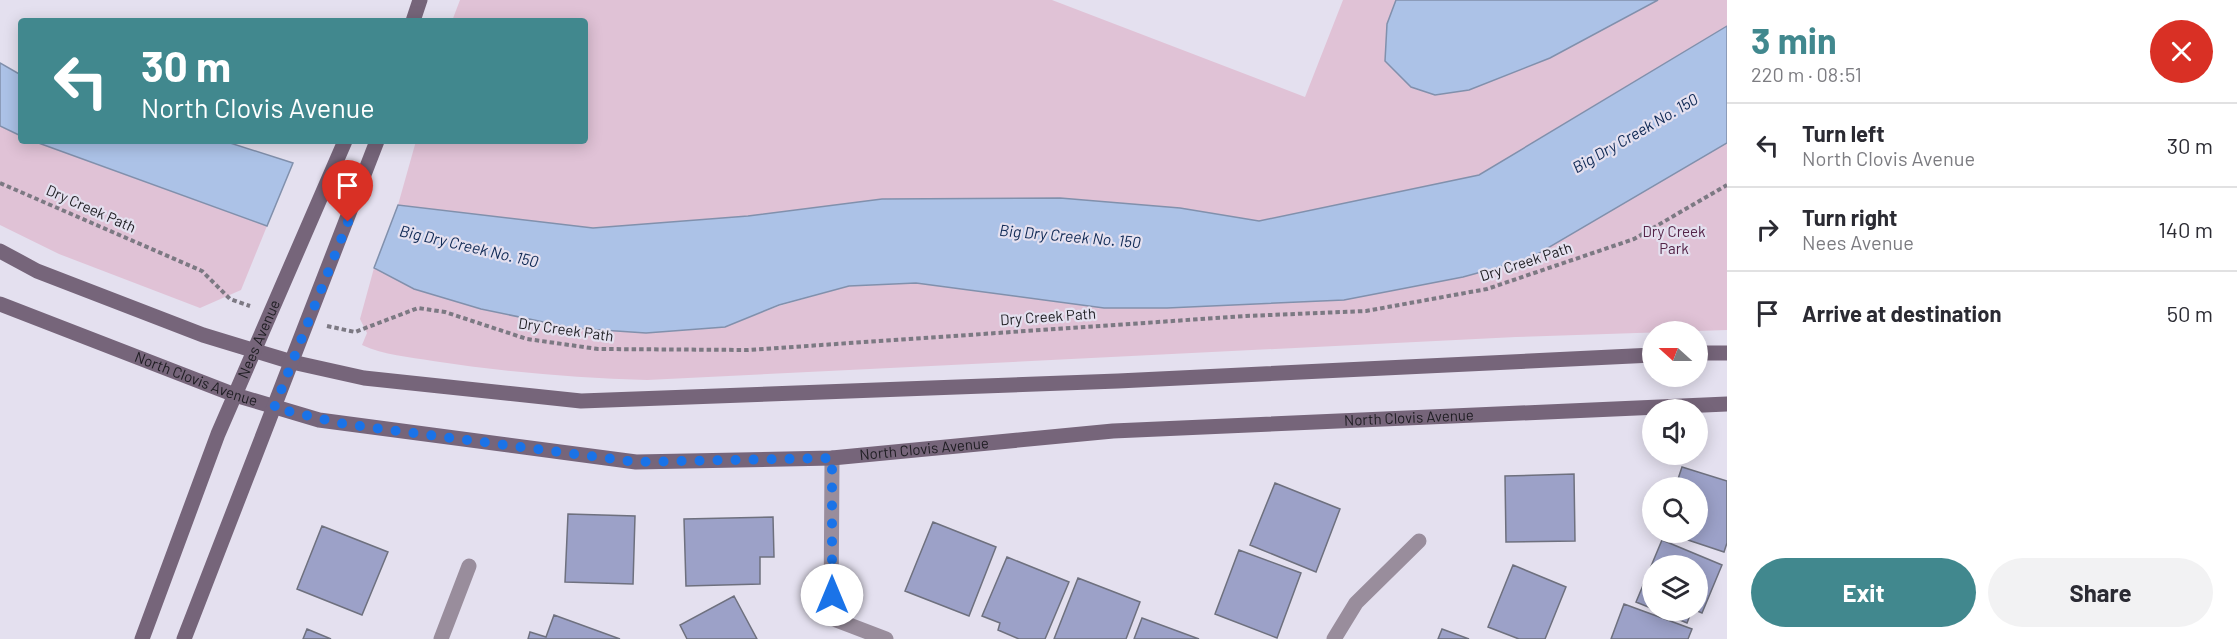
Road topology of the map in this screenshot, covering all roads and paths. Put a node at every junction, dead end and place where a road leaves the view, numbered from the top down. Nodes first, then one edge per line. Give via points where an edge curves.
1 (344, 144) edge
2 (376, 144) edge
3 (0, 183) edge
4 (1727, 185) edge
5 (0, 250) edge
6 (230, 299) dead end
7 (0, 304) edge
8 (355, 332) dead end
9 (255, 351) junction
10 (1708, 353) edge
11 (1727, 353) edge
12 (1642, 356) edge
13 (292, 362) junction
14 (235, 395) junction
15 (1727, 404) edge
16 (274, 408) junction
17 (832, 458) junction
18 (1419, 541) dead end
19 (470, 566) dead end
20 (142, 639) edge
21 (184, 639) edge
22 (441, 639) edge
23 (886, 639) edge
24 (1334, 639) edge

1 - 9 main road, Nees Avenue
2 - 13 main road
3 - 6 path, Dry Creek Path via 202,271
4 - 8 path, Dry Creek Path via 1634,239 1487,289 1366,311 748,350 598,349 527,339 445,312 418,308
5 - 9 main road via 48,275
7 - 14 main road, North Clovis Avenue
9 - 13 main road
9 - 14 main road, Nees Avenue
10 - 11 main road
12 - 13 main road via 582,401 364,378
13 - 16 main road
14 - 16 main road, North Clovis Avenue
14 - 20 main road, Nees Avenue
15 - 17 main road, North Clovis Avenue via 1113,431
16 - 17 main road, North Clovis Avenue via 344,424 636,462
16 - 21 main road
17 - 23 street via 831,618
18 - 24 street via 1356,603
19 - 22 street

